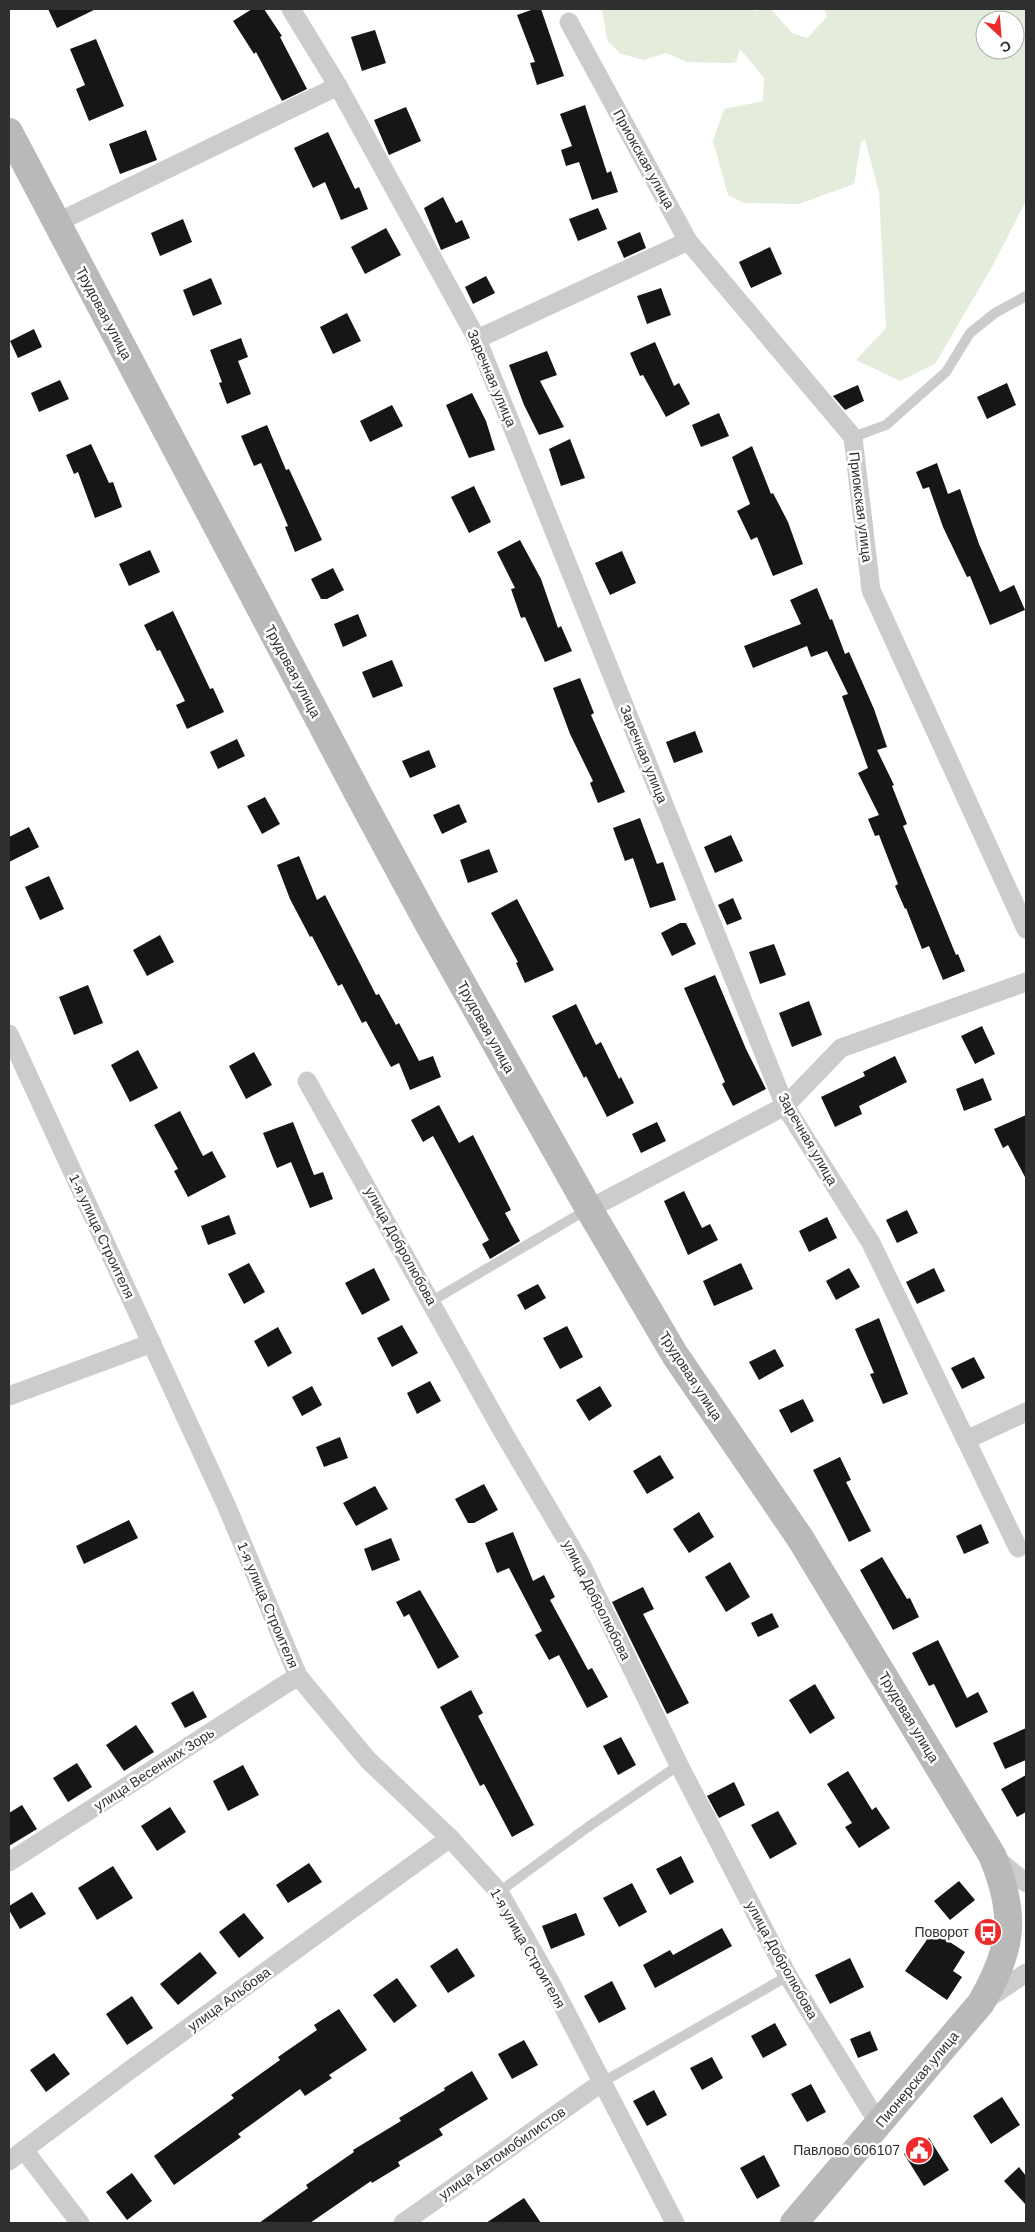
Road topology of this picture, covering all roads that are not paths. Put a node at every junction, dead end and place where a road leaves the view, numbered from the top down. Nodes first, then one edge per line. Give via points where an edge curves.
1 (291, 9) edge
2 (569, 22) dead end
3 (338, 86) junction
4 (9, 132) edge
5 (56, 223) junction
6 (688, 241) junction
7 (1026, 296) edge
8 (477, 339) junction
9 (853, 438) junction
10 (1026, 929) edge
11 (1026, 982) edge
12 (9, 1034) edge
13 (307, 1081) dead end
14 (785, 1106) junction
15 (589, 1208) junction
16 (432, 1301) junction
17 (152, 1343) junction
18 (9, 1396) edge
19 (1026, 1412) edge
20 (966, 1440) junction
21 (1018, 1548) dead end
22 (298, 1676) junction
23 (679, 1765) junction
24 (450, 1838) junction
25 (992, 1855) junction
26 (9, 1862) edge
27 (1026, 1883) edge
28 (499, 1892) junction
29 (1026, 1973) edge
30 (788, 1976) junction
31 (981, 2004) junction
32 (601, 2083) junction
33 (879, 2124) junction
34 (24, 2150) junction
35 (9, 2161) edge
36 (80, 2223) edge
37 (403, 2223) edge
38 (675, 2223) edge
39 (794, 2223) edge

1 - 3 street, Заречная улица
2 - 6 street, Приокская улица
3 - 5 street
3 - 8 street, Заречная улица
4 - 5 street, Трудовая улица
5 - 15 street, Трудовая улица via 376,828
6 - 8 street
6 - 9 street, Приокская улица
7 - 9 lane via 995,313 970,333 946,372 886,425
8 - 14 street, Заречная улица
9 - 10 street, Приокская улица via 872,590
11 - 14 street via 841,1048
12 - 17 street, 1-я улица Строителя
13 - 16 street, улица Добролюбова
14 - 15 street
14 - 20 street, Заречная улица via 871,1243
15 - 16 lane
15 - 25 street, Трудовая улица via 675,1355 800,1538
16 - 23 street, улица Добролюбова via 580,1564
17 - 18 street
17 - 22 street, 1-я улица Строителя via 227,1507
19 - 20 street
20 - 21 street, Заречная улица
22 - 24 street, 1-я улица Строителя via 368,1760
22 - 26 street, улица Весенних Зорь
23 - 28 lane
23 - 30 street, улица Добролюбова
24 - 28 street, 1-я улица Строителя
24 - 34 street, улица Альбова
25 - 27 street, Трудовая улица
25 - 31 street, Пионерская улица via 1006,1891 1009,1931 1001,1964
28 - 32 street, 1-я улица Строителя via 552,1985
29 - 31 street, Пионерская улица
30 - 32 lane
30 - 33 street, улица Добролюбова
31 - 33 street, Пионерская улица
32 - 37 street, улица Автомобилистов
32 - 38 street, 1-я улица Строителя
33 - 39 street, Пионерская улица
34 - 35 street, улица Альбова
34 - 36 street

